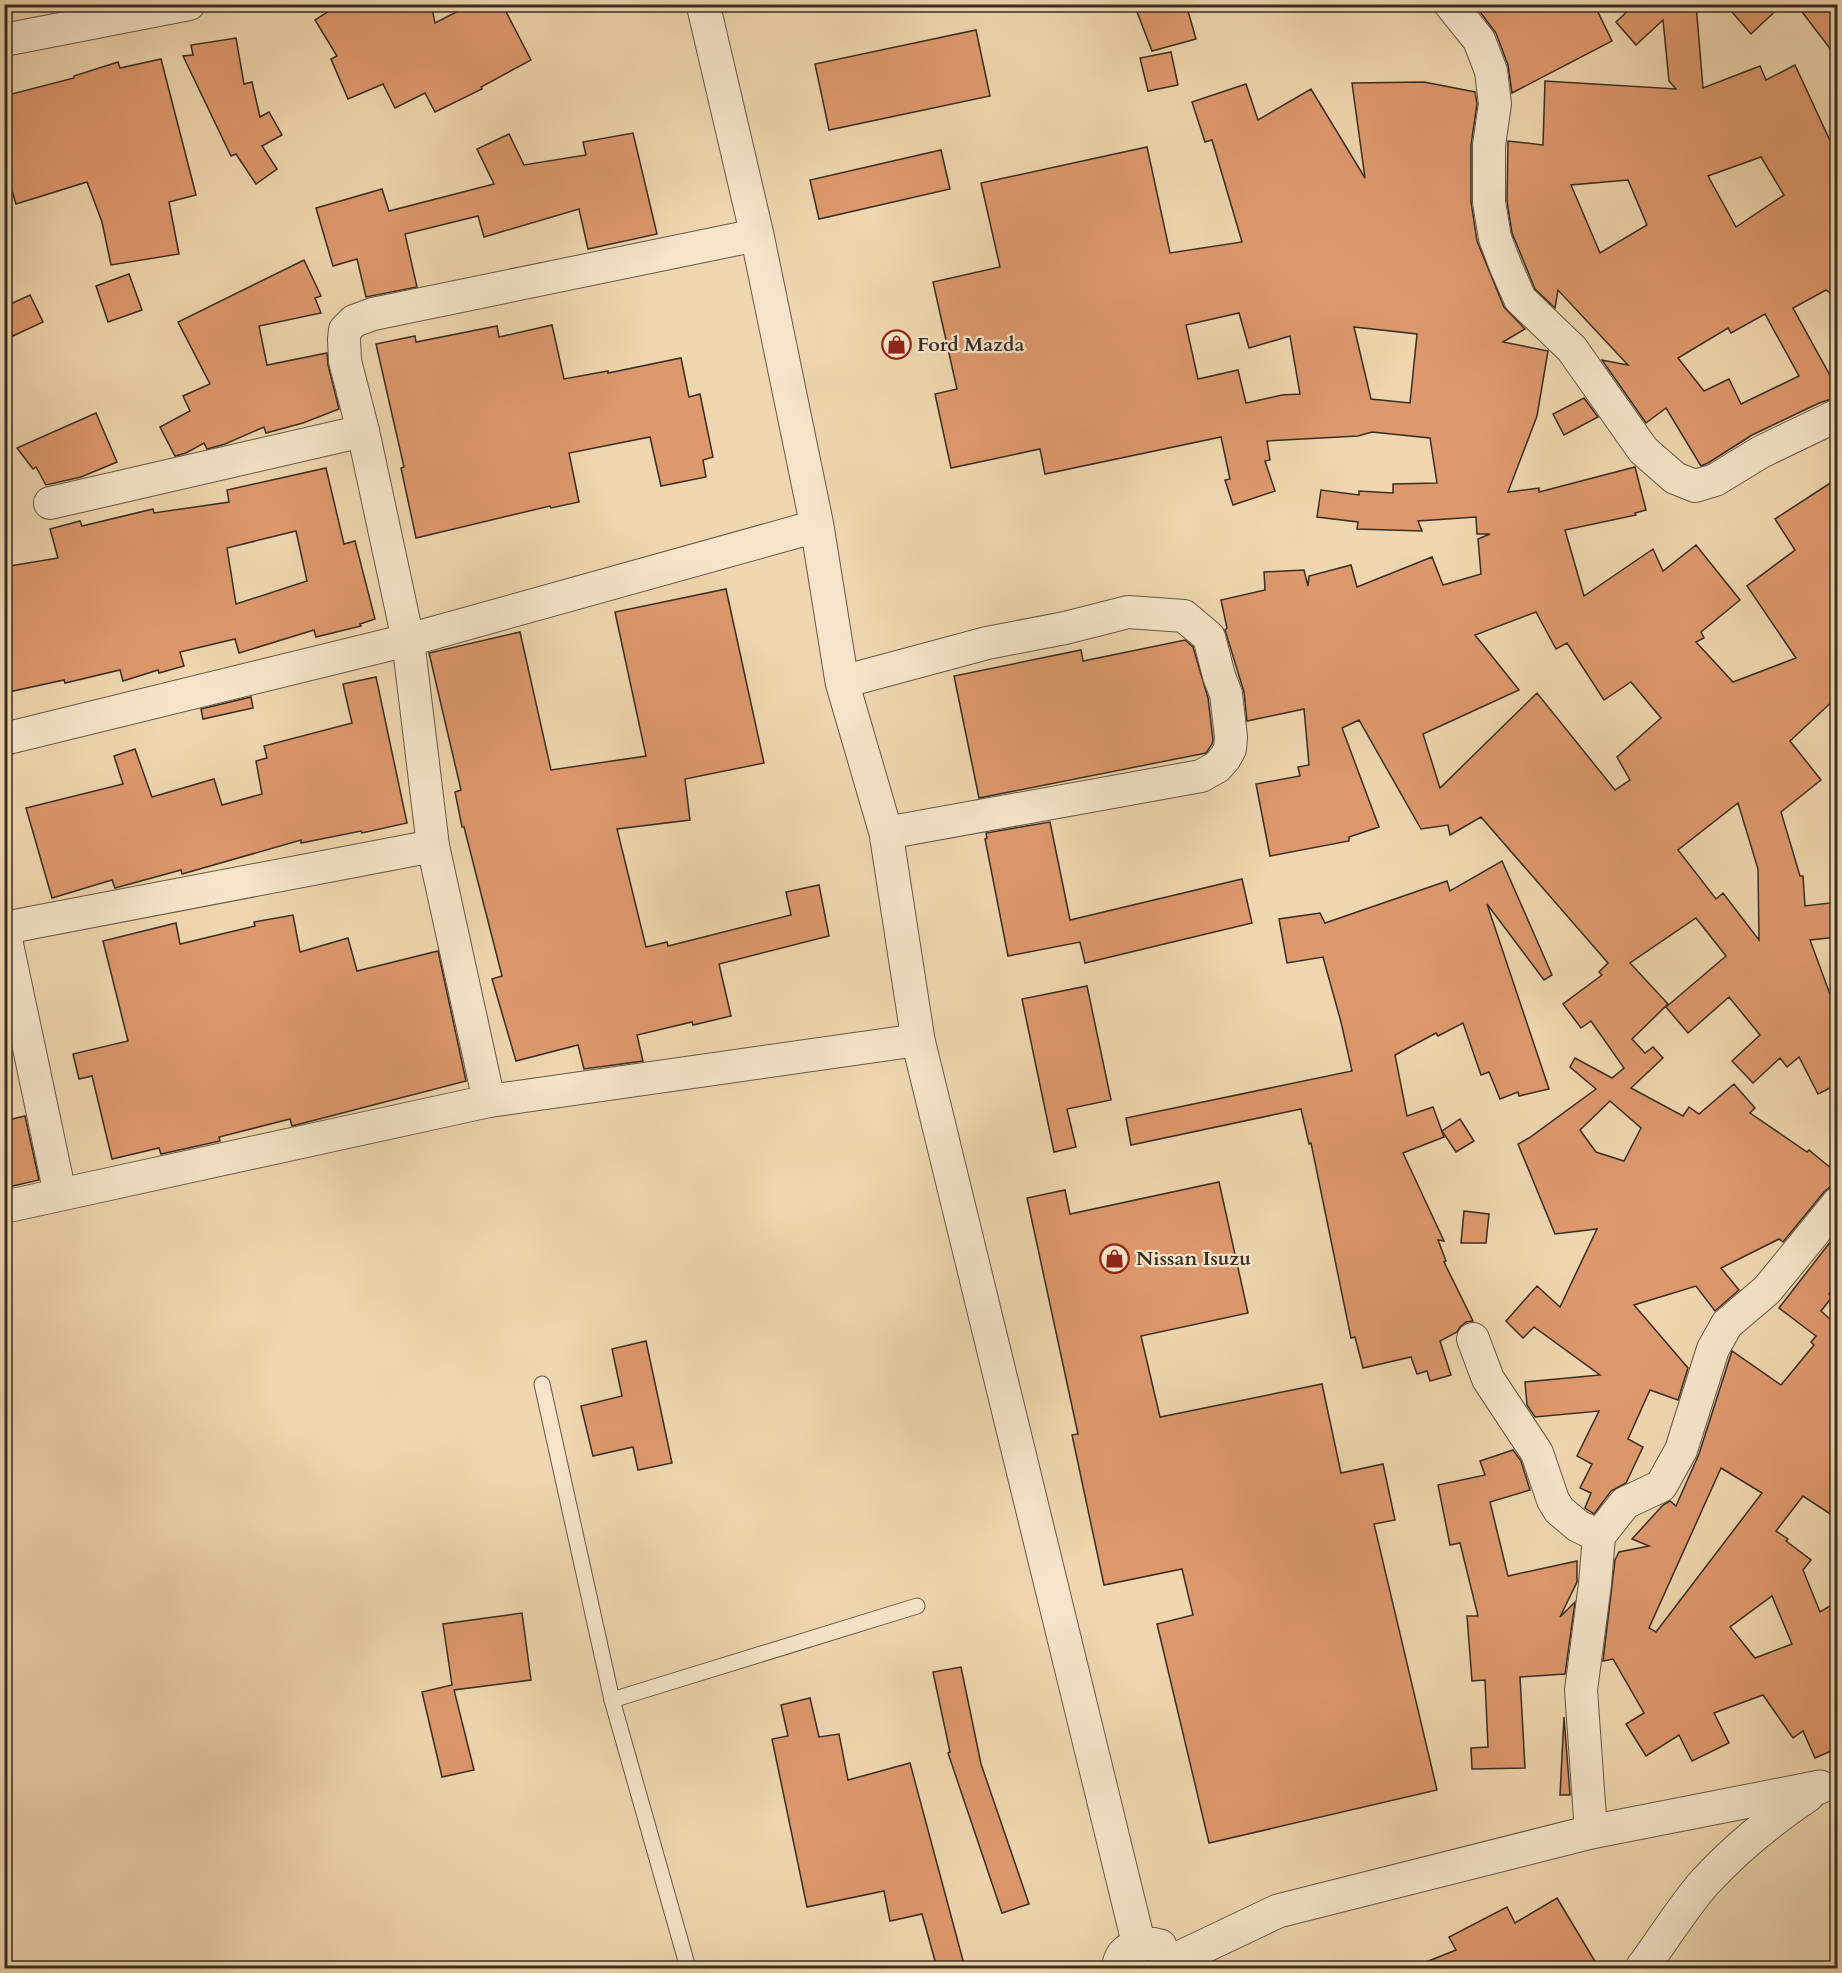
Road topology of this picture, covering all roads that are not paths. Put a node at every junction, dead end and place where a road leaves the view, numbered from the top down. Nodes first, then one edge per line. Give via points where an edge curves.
1 (189, 4) edge
2 (703, 4) edge
3 (1449, 4) edge
4 (4, 40) edge
5 (758, 235) junction
6 (1838, 415) edge
7 (363, 430) junction
8 (50, 503) dead end
9 (817, 526) junction
10 (408, 640) junction
11 (842, 682) junction
12 (4, 739) edge
13 (886, 833) junction
14 (433, 846) junction
15 (4, 929) edge
16 (11, 995) edge
17 (918, 1040) junction
18 (489, 1101) junction
19 (60, 1194) junction
20 (1838, 1203) edge
21 (4, 1207) edge
22 (1473, 1339) dead end
23 (542, 1384) dead end
24 (1599, 1536) junction
25 (917, 1606) dead end
26 (612, 1700) junction
27 (1829, 1785) edge
28 (1591, 1832) junction
29 (1128, 1957) edge
30 (1176, 1964) edge
31 (688, 1968) edge
32 (1642, 1968) edge

1 - 4 street
2 - 5 street
3 - 6 street via 1479,40 1491,71 1495,104 1489,202 1495,238 1506,267 1520,298 1572,349 1642,450 1675,478 1695,486 1715,480 1761,452
5 - 7 street via 354,321 345,330 345,361
5 - 9 street
7 - 8 street
7 - 10 street
9 - 10 street
9 - 11 street
10 - 12 street
10 - 14 street
11 - 13 street
11 - 13 street via 987,643 1128,612 1184,616 1201,630 1209,637 1226,693 1230,749 1217,767 1201,776
13 - 17 street
14 - 15 street
14 - 18 street
15 - 16 street
16 - 19 street
17 - 18 street
17 - 29 street
18 - 19 street
19 - 21 street
20 - 24 street via 1767,1290 1727,1324 1713,1349 1681,1450 1661,1486 1625,1503
22 - 24 street via 1488,1379 1537,1453 1559,1510 1578,1526
23 - 26 lane
24 - 28 street via 1581,1690
25 - 26 lane
26 - 31 lane
27 - 28 street
27 - 32 street via 1770,1821 1728,1858 1704,1883
28 - 30 street via 1278,1911
29 - 30 street via 1149,1943 1168,1951

